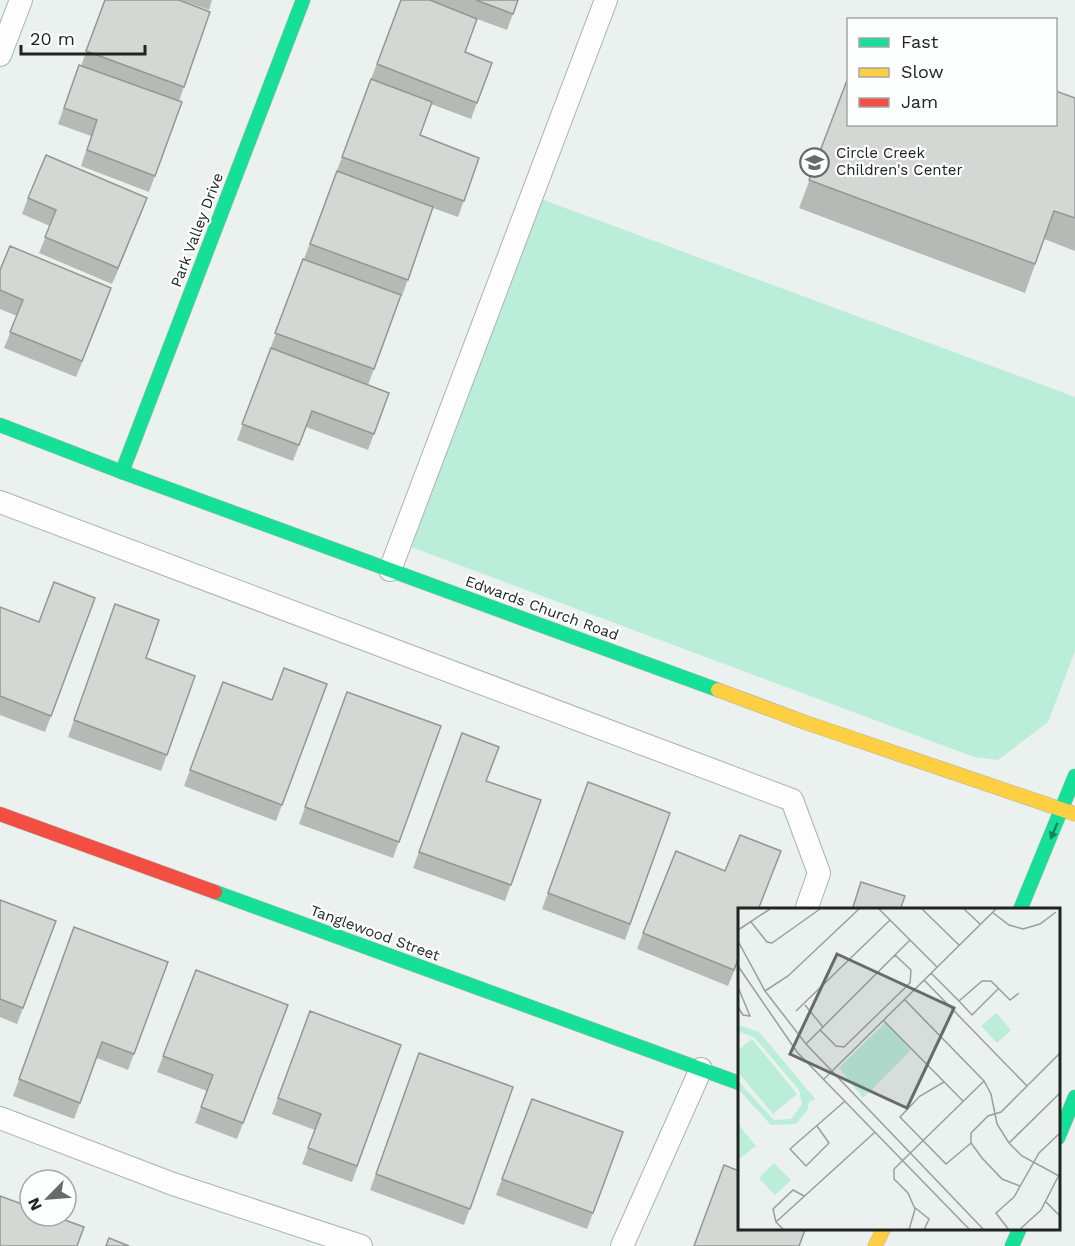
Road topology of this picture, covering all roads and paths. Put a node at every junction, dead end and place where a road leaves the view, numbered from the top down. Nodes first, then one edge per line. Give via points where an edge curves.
1 (21, 0) edge
2 (303, 0) edge
3 (606, 0) edge
4 (0, 55) edge
5 (0, 425) edge
6 (122, 472) junction
7 (0, 502) edge
8 (390, 570) junction
9 (1075, 776) edge
10 (1069, 812) edge
11 (0, 814) edge
12 (807, 908) edge
13 (1021, 908) edge
14 (701, 1069) junction
15 (738, 1083) edge
16 (1075, 1097) edge
17 (0, 1118) edge
18 (1060, 1135) edge
19 (882, 1231) edge
20 (1018, 1231) edge
21 (361, 1246) edge
22 (622, 1246) edge
23 (875, 1246) edge
24 (1011, 1246) edge

1 - 4 lane
2 - 6 street, Park Valley Drive
3 - 8 lane
5 - 6 street, Edwards Church Road
6 - 8 street, Edwards Church Road
7 - 12 lane via 792,800 819,873
8 - 10 street, Edwards Church Road via 804,722
9 - 10 street
10 -> 13 street
11 - 14 street, Tanglewood Street
14 - 15 street, Tanglewood Street
14 - 22 lane
16 - 18 street
17 - 21 lane via 173,1184
19 - 23 street
20 - 24 street

